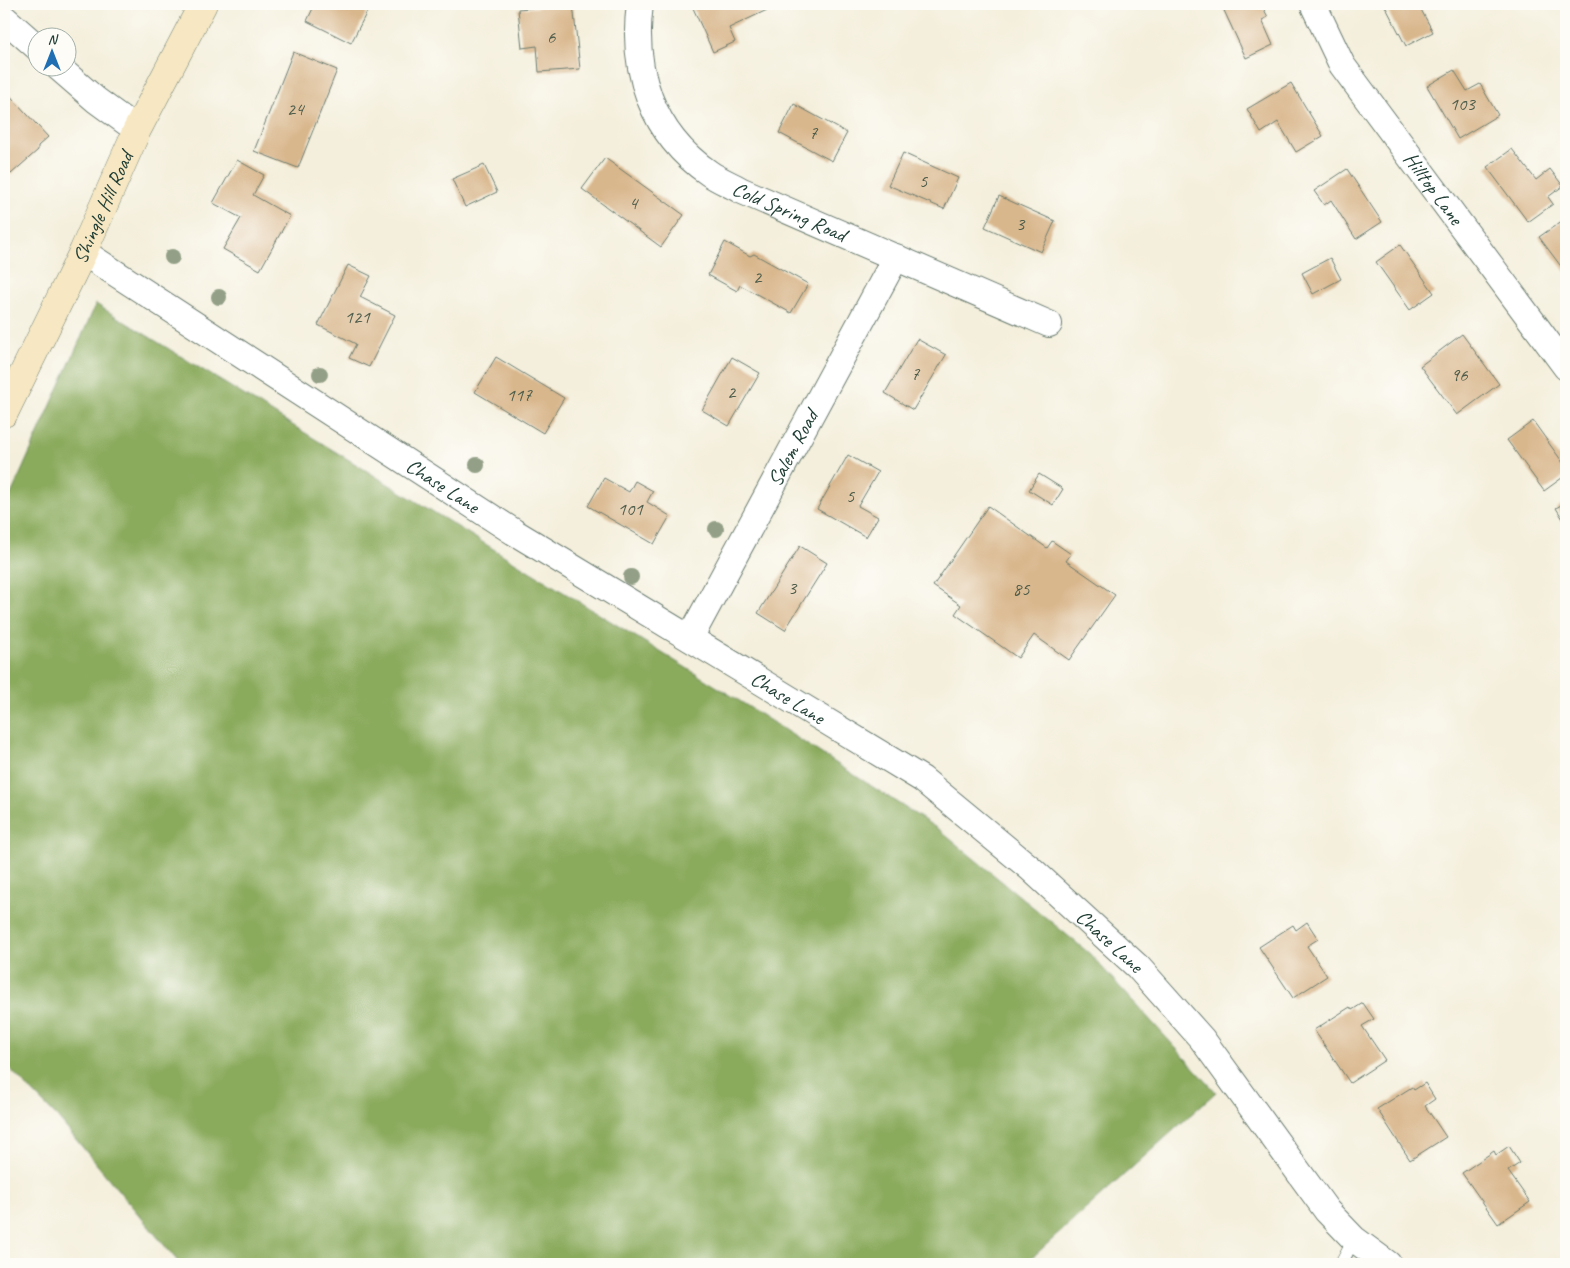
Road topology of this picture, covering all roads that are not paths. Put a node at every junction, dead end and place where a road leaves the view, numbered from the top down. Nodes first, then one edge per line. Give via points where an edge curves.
1 (202, 4) edge
2 (640, 4) edge
3 (1313, 4) edge
4 (4, 18) edge
5 (28, 39) edge
6 (71, 78) edge
7 (137, 130) junction
8 (83, 252) junction
9 (896, 257) junction
10 (1049, 324) dead end
11 (1566, 367) edge
12 (4, 413) edge
13 (690, 638) junction
14 (1354, 1239) junction
15 (1341, 1264) edge
16 (1388, 1264) edge

1 - 7 street, Shingle Hill Road
2 - 9 street, Cold Spring Road via 636,31 639,66 649,98 665,129 683,150 709,173 740,190
3 - 11 street, Hilltop Lane via 1342,65
4 - 5 street
6 - 7 street
7 - 8 street, Shingle Hill Road
8 - 12 street, Shingle Hill Road
8 - 13 street, Chase Lane via 514,532
9 - 10 street, Cold Spring Road
9 - 13 street, Salem Road
13 - 14 street, Chase Lane via 922,780 1030,868 1138,967 1186,1020 1314,1196
14 - 15 lane
14 - 16 street, Chase Lane

